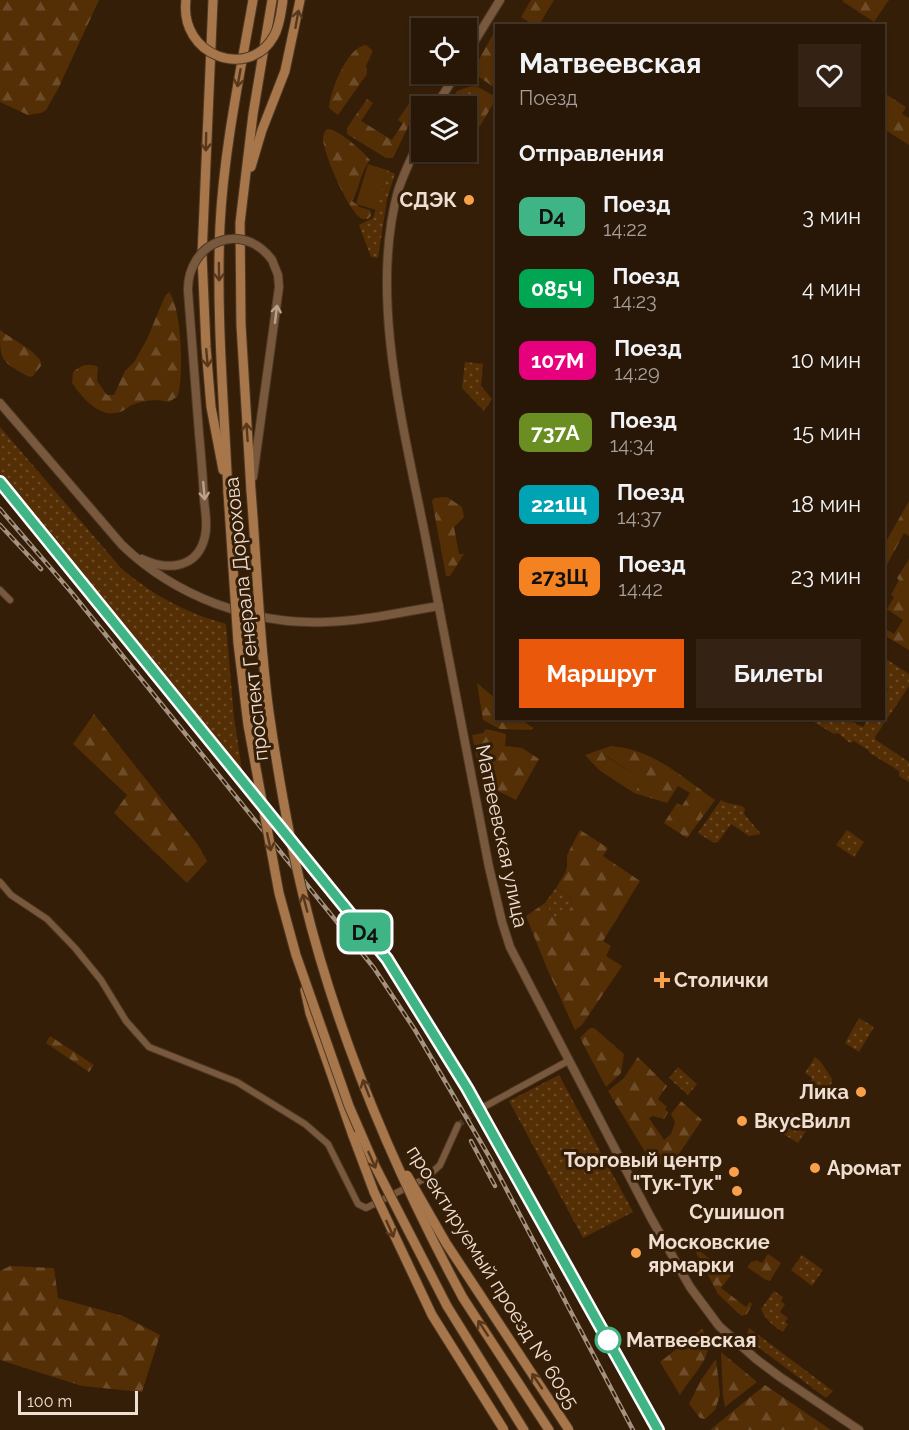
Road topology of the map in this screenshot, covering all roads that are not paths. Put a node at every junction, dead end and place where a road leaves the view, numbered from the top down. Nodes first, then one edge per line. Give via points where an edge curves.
1 (186, 0) edge
2 (213, 0) edge
3 (253, 0) edge
4 (272, 0) edge
5 (283, 0) edge
6 (300, 0) edge
7 (500, 0) edge
8 (477, 37) edge
9 (411, 159) edge
10 (243, 195) junction
11 (0, 403) edge
12 (251, 491) junction
13 (228, 493) junction
14 (128, 550) junction
15 (0, 590) edge
16 (10, 600) dead end
17 (439, 606) junction
18 (0, 882) edge
19 (300, 968) junction
20 (568, 1060) junction
21 (482, 1108) tunnel mouth
22 (458, 1125) tunnel mouth
23 (388, 1142) junction
24 (504, 1430) edge
25 (524, 1430) edge
26 (549, 1430) edge
27 (569, 1430) edge
28 (859, 1430) edge

1 - 5 main road, bridge via 186,20 194,38 213,54 233,59 257,53 269,43 279,26
2 -> 13 main road via 202,255 211,407
3 -> 13 main road, проспект Генерала Дорохова via 234,106 220,223 220,333
4 - 10 main road, проспект Генерала Дорохова
10 -> 6 main road via 285,71
7 - 8 street
9 - 17 street, Матвеевская улица via 398,191 388,254 387,302 399,397
12 -> 10 main road, проспект Генерала Дорохова via 241,325
11 - 14 street
12 -> 14 street, bridge via 279,287 272,260 261,247 233,238 208,247 189,272 207,526 203,544 196,555 168,567 155,565
23 -> 12 main road, проспект Генерала Дорохова, bridge via 338,1014 300,883 269,710
13 -> 19 main road, проспект Генерала Дорохова, bridge via 248,725 279,893
14 - 17 street via 166,580 199,597 250,614 341,622
15 - 16 street
17 - 20 street, Матвеевская улица via 502,922 510,947
18 - 22 street via 11,895 47,919 75,948 149,1047 237,1082 305,1124 328,1144 358,1204 366,1208 426,1178 440,1165
19 -> 24 main road, bridge via 310,1013 374,1192 432,1315
19 -> 25 main road, проспект Генерала Дорохова, bridge via 370,1156 447,1306
20 - 21 street
20 - 28 street, Матвеевская улица via 666,1245 710,1315 771,1371
26 -> 23 main road, проспект Генерала Дорохова, bridge via 463,1298 414,1204
27 -> 23 main road, проектируемый проезд № 6095, bridge via 446,1243

